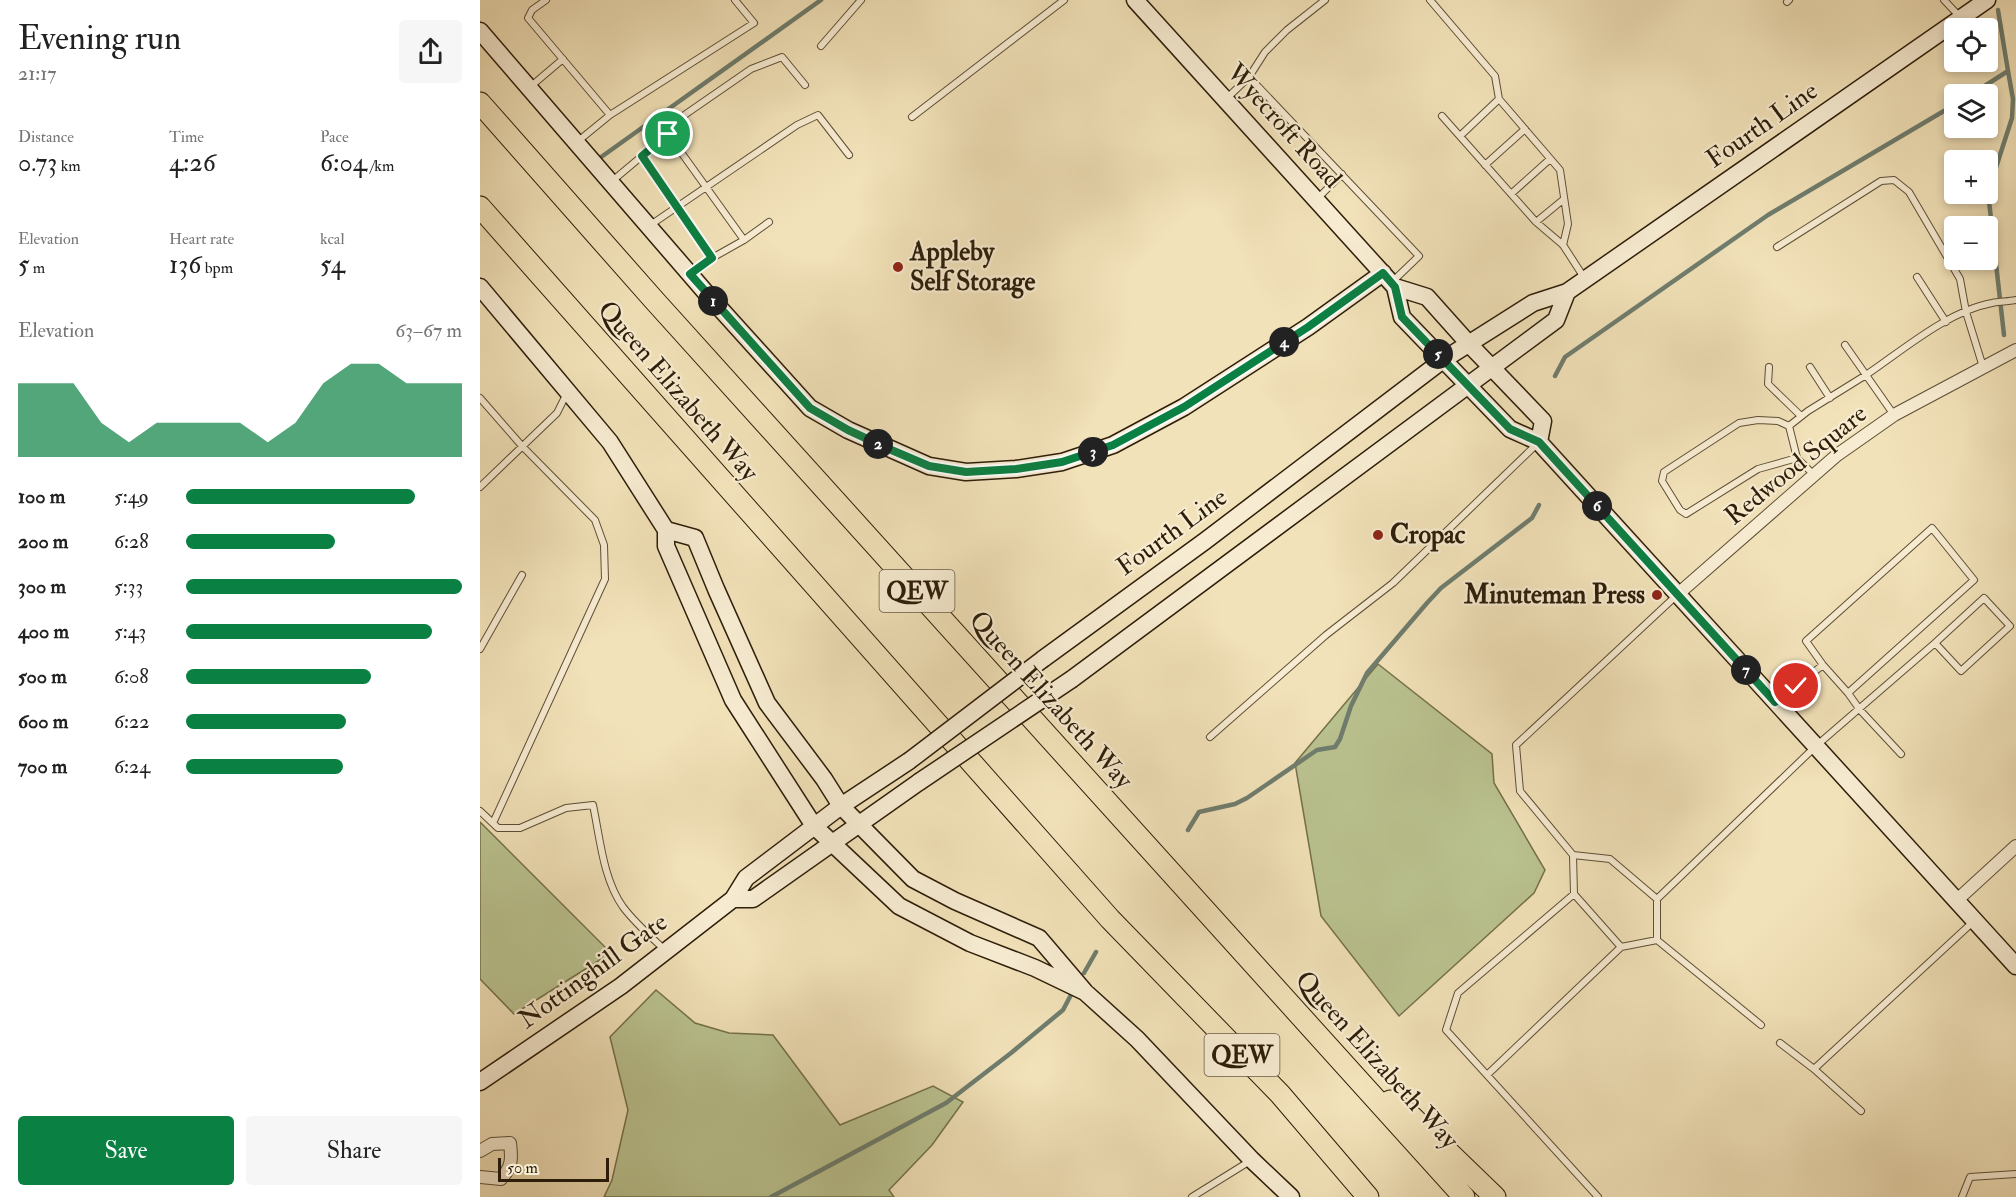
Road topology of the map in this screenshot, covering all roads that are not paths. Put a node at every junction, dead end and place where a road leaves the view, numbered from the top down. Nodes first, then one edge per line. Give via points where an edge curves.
1 (546, 0) edge
2 (735, 0) edge
3 (861, 0) edge
4 (1135, 0) edge
5 (1325, 0) edge
6 (1430, 0) edge
7 (1944, 0) edge
8 (1987, 0) edge
9 (1061, 1) edge
10 (1962, 18) joint
11 (480, 30) edge
12 (1944, 31) edge
13 (821, 46) dead end
14 (563, 59) junction
15 (1249, 77) junction
16 (805, 85) dead end
17 (529, 88) junction
18 (1225, 99) junction
19 (1499, 99) junction
20 (480, 104) edge
21 (610, 115) junction
22 (1442, 116) dead end
23 (912, 117) dead end
24 (1525, 129) junction
25 (668, 134) junction
26 (1460, 136) junction
27 (576, 143) junction
28 (849, 155) dead end
29 (642, 156) junction
30 (1550, 159) junction
31 (1485, 165) junction
32 (1342, 174) junction
33 (611, 183) junction
34 (706, 186) junction
35 (1511, 194) junction
36 (1564, 198) junction
37 (1316, 200) junction
38 (480, 207) edge
39 (676, 208) junction
40 (769, 222) dead end
41 (1536, 222) junction
42 (648, 226) junction
43 (744, 240) junction
44 (1563, 245) junction
45 (1777, 247) dead end
46 (712, 258) junction
47 (690, 274) junction
48 (1917, 278) dead end
49 (1585, 280) junction
50 (1389, 281) junction
51 (480, 287) edge
52 (1567, 292) junction
53 (2016, 300) edge
54 (1966, 312) junction
55 (1946, 322) junction
56 (1469, 344) junction
57 (1845, 345) dead end
58 (2016, 350) edge
59 (1443, 360) junction
60 (1492, 367) junction
61 (1769, 367) dead end
62 (1810, 367) dead end
63 (1983, 368) junction
64 (1866, 375) junction
65 (1468, 385) junction
66 (567, 393) junction
67 (480, 398) edge
68 (1830, 398) junction
69 (1894, 415) junction
70 (1802, 416) junction
71 (1789, 426) junction
72 (1539, 442) junction
73 (522, 446) junction
74 (1797, 458) junction
75 (1814, 475) junction
76 (480, 487) edge
77 (666, 530) junction
78 (522, 575) dead end
79 (1678, 594) junction
80 (1935, 643) junction
81 (480, 649) edge
82 (1823, 665) junction
83 (1848, 693) junction
84 (1775, 702) junction
85 (1860, 710) junction
86 (1210, 737) dead end
87 (1816, 747) junction
88 (1901, 754) dead end
89 (841, 806) junction
90 (480, 811) edge
91 (493, 823) junction
92 (859, 824) junction
93 (814, 826) junction
94 (832, 843) junction
95 (2016, 846) edge
96 (1574, 855) junction
97 (1574, 894) junction
98 (733, 899) junction
99 (1657, 899) junction
100 (1956, 901) junction
101 (1974, 921) junction
102 (1657, 940) junction
103 (1621, 947) junction
104 (667, 951) junction
105 (2016, 966) edge
106 (1085, 992) junction
107 (1761, 1025) dead end
108 (1780, 1043) dead end
109 (1814, 1069) junction
110 (1487, 1075) junction
111 (1355, 1076) junction
112 (480, 1082) edge
113 (1861, 1111) dead end
114 (480, 1151) edge
115 (1252, 1160) junction
116 (2016, 1174) edge
117 (480, 1178) edge
118 (1201, 1191) junction
119 (1192, 1197) edge
120 (1206, 1197) edge
121 (1291, 1197) edge
122 (1368, 1197) edge
123 (1464, 1197) edge
124 (1495, 1197) edge
125 (1598, 1197) edge
126 (1962, 1197) edge

1 - 14 lane via 528,18
2 - 21 lane via 754,23
3 - 13 lane
4 - 18 street, Wyecroft Road
5 - 15 lane via 1265,52
6 - 19 lane via 1494,76
7 - 10 lane
8 - 10 street, Fourth Line
9 - 23 lane
11 - 17 street
12 - 49 street, Fourth Line
14 - 17 lane
14 - 21 lane
15 - 18 lane
15 - 32 lane
16 - 25 lane via 782,57 751,69 682,116
17 - 27 street
18 - 37 street, Wyecroft Road
19 - 24 lane
19 - 26 lane
20 - 111 highway, Queen Elizabeth Way / QEW
21 - 27 lane
22 - 26 lane
24 - 30 lane
24 - 31 lane
25 - 29 lane
25 - 34 lane
26 - 31 lane
27 - 33 street
28 - 34 lane via 818,115
29 - 33 lane
29 - 39 lane
30 - 35 lane
30 - 36 lane via 1560,170
31 - 35 lane
32 - 37 lane
32 - 50 lane via 1419,256
33 - 42 street
34 - 39 lane
34 - 43 lane
35 - 41 lane
36 - 41 lane
36 - 44 lane via 1568,224
37 - 50 street, Wyecroft Road
38 - 122 highway, Queen Elizabeth Way / QEW via 1110,919 1280,1094
39 - 42 lane
39 - 46 lane
40 - 43 lane
41 - 44 lane
42 - 47 street
43 - 46 lane
44 - 49 lane
45 - 54 lane via 1881,181 1894,180 1909,192 1960,279
46 - 47 lane
47 - 50 street via 810,408 848,430 929,466 966,472 1062,462 1113,445 1184,407 1308,327
48 - 55 lane
49 - 52 street, Fourth Line
50 - 56 street via 1427,297
50 - 59 street, Wyecroft Road via 1402,317
51 - 66 street
52 - 56 street, Fourth Line via 1533,303
52 - 60 street via 1556,320
53 - 54 lane
54 - 55 lane
54 - 63 lane
55 - 64 lane
56 - 59 street, Fourth Line
56 - 60 street
57 - 64 lane
58 - 63 street, Redwood Square
59 - 65 street, Wyecroft Road
59 - 89 street, Fourth Line, bridge via 909,761
60 - 65 street
60 - 72 street via 1543,421
61 - 70 lane via 1768,384
62 - 68 lane
63 - 69 street, Redwood Square
64 - 68 lane
64 - 69 lane
65 - 72 street, Wyecroft Road via 1510,429
65 - 92 street, bridge via 1072,679
66 - 73 lane via 557,413
66 - 77 street via 610,442
67 - 73 lane
68 - 70 lane
69 - 75 street, Redwood Square
70 - 71 lane
71 - 74 lane
71 - 74 lane via 1778,421 1739,423 1664,472 1662,481 1686,514 1758,469
72 - 79 street
72 - 86 lane via 1393,584 1326,635
73 - 76 lane
73 - 91 lane via 595,520 604,544 605,579
74 - 75 lane
75 - 79 street, Redwood Square
77 - 89 street via 695,538 767,703
77 - 93 street via 666,546 733,700
78 - 81 lane
79 - 84 street
79 - 96 lane via 1516,745 1520,790
80 - 80 lane via 1961,671 2010,626 1984,597
80 - 85 lane
82 - 83 lane
82 - 83 lane via 1806,641 1932,528 1974,580
82 - 84 lane
83 - 85 lane
84 - 87 street
85 - 87 lane
85 - 88 lane
87 - 99 lane
87 - 100 street
89 - 92 street
89 - 93 street, Fourth Line
90 - 91 lane
91 - 104 lane via 498,828 520,828 566,808 593,805 607,871 621,904
92 - 94 street
92 - 106 street via 913,879 1039,938
93 - 94 street
93 - 98 street, Nottinghill Gate via 746,878
94 - 98 street, Nottinghill Gate via 753,899
94 - 106 street via 899,906 970,943
95 - 100 street
96 - 97 lane
96 - 99 lane via 1610,859
97 - 103 lane
97 - 110 lane via 1458,993 1446,1030
98 - 104 street, Nottinghill Gate
99 - 102 lane
100 - 101 street
101 - 105 street
101 - 109 lane
102 - 103 lane
102 - 107 lane
103 - 110 lane
104 - 112 street, Nottinghill Gate
106 - 115 street via 1137,1038
108 - 109 lane
109 - 113 lane
110 - 125 lane
111 - 123 highway, Queen Elizabeth Way / QEW
111 - 124 highway via 1408,1113
114 - 117 street via 492,1144 510,1143 509,1171 501,1179
115 - 118 lane
115 - 121 street
116 - 126 lane via 1970,1177
118 - 119 lane
118 - 120 lane

